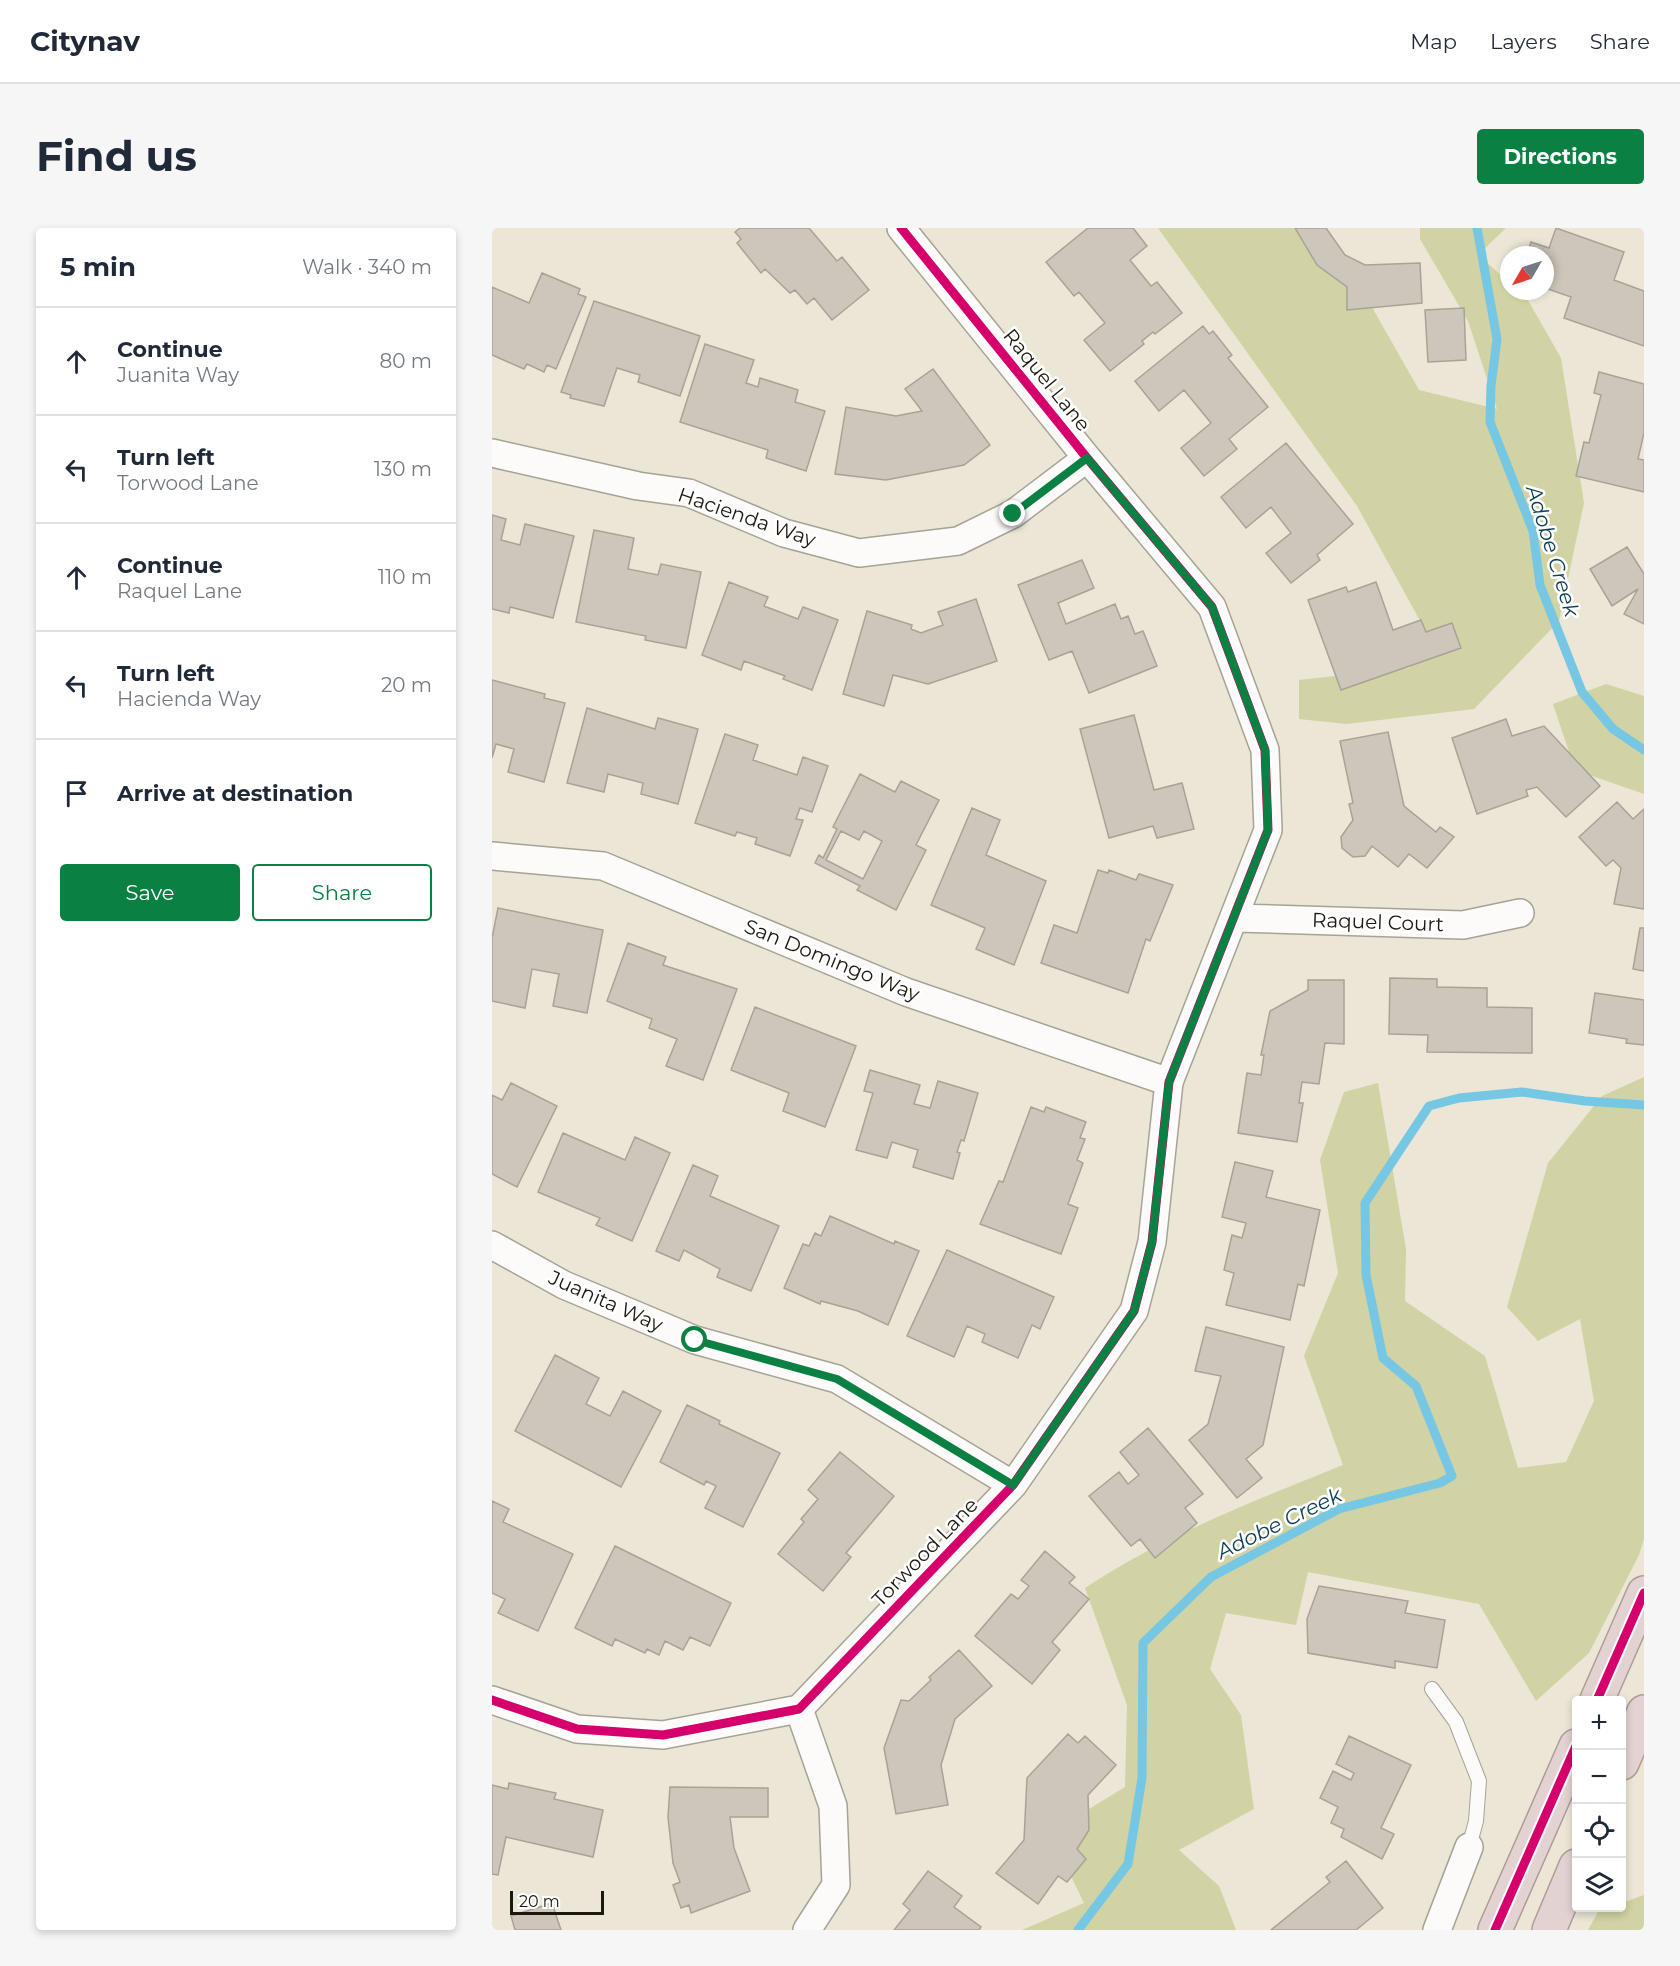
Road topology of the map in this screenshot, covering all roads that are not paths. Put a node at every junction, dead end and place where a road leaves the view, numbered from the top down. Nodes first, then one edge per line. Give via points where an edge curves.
1 (901, 228) edge
2 (492, 453) edge
3 (1087, 458) junction
4 (492, 856) edge
5 (1520, 913) dead end
6 (1236, 918) junction
7 (1169, 1082) junction
8 (492, 1245) edge
9 (1013, 1485) junction
10 (1644, 1593) edge
11 (1432, 1689) dead end
12 (1599, 1696) edge
13 (492, 1700) edge
14 (799, 1709) junction
15 (1644, 1712) edge
16 (1574, 1750) edge
17 (1626, 1754) edge
18 (1468, 1847) joint
19 (1572, 1875) edge
20 (807, 1930) edge
21 (1437, 1930) edge
22 (1495, 1930) edge
23 (1549, 1930) edge

1 - 3 street, Raquel Lane
2 - 3 street, Hacienda Way via 638,486 689,493 784,533 859,553 958,541 1013,514
3 - 6 street, Raquel Lane via 1212,607 1265,750 1268,830
4 - 7 street, San Domingo Way via 603,866 906,992
5 - 6 street, Raquel Court via 1462,925
6 - 7 street, Torwood Lane
7 - 9 street, Torwood Lane via 1152,1242 1134,1311
8 - 9 street, Juanita Way via 564,1285 695,1340 837,1379
9 - 14 street, Torwood Lane
10 - 12 highway
11 - 18 lane via 1456,1722 1479,1780 1476,1821
13 - 14 street via 577,1730 663,1735
14 - 20 street via 833,1806 836,1885
15 - 17 highway
16 - 22 highway
18 - 21 street
19 - 23 highway

